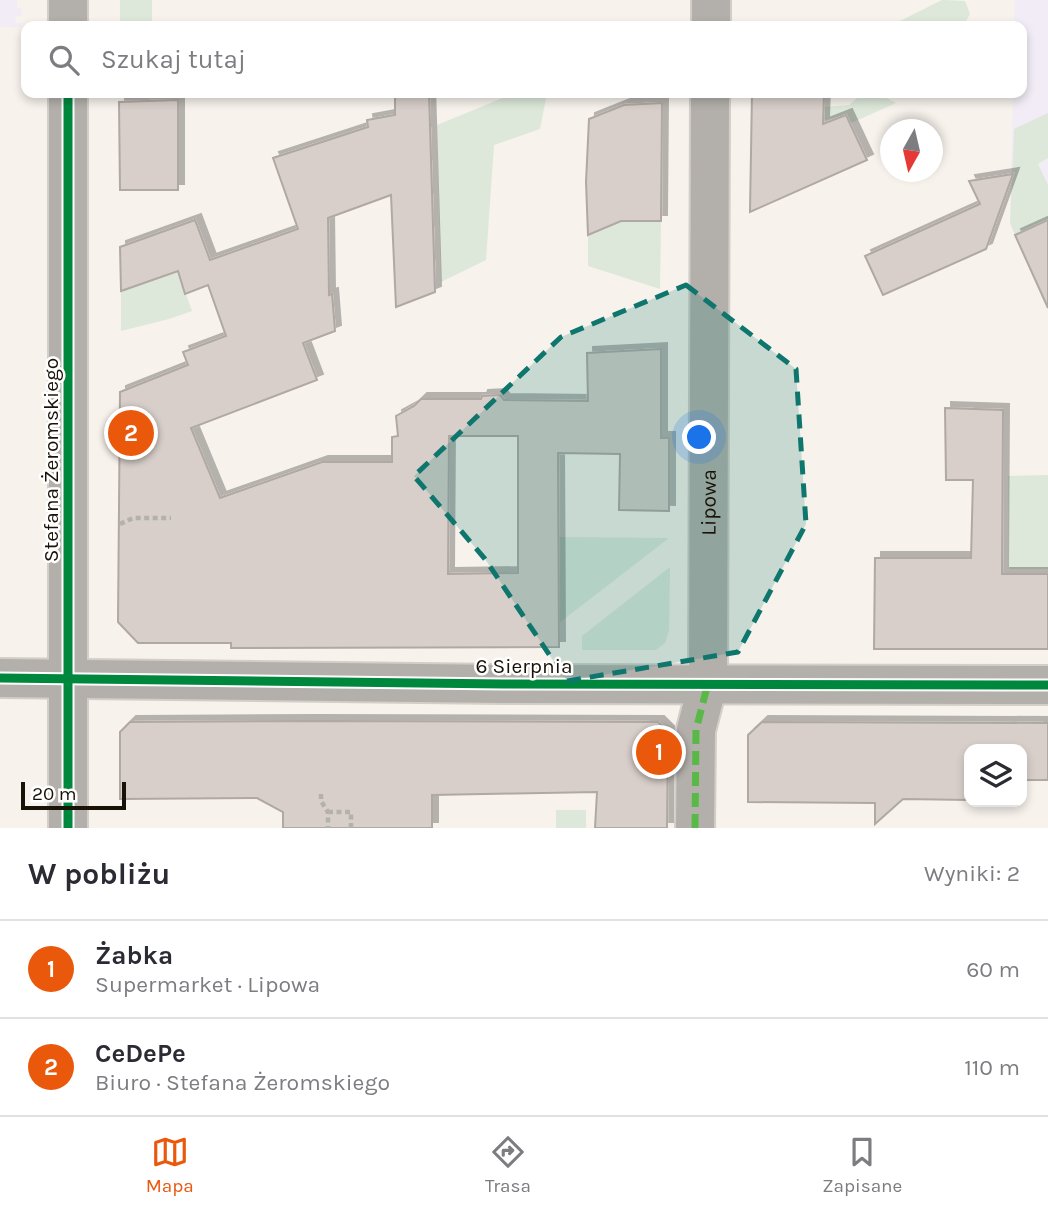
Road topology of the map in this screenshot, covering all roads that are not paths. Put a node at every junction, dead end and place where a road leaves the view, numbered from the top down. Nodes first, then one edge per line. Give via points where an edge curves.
1 (68, 0) edge
2 (711, 0) edge
3 (68, 21) edge
4 (711, 21) edge
5 (68, 98) edge
6 (710, 98) edge
7 (0, 678) edge
8 (68, 678) junction
9 (708, 683) junction
10 (1048, 685) edge
11 (68, 828) edge
12 (695, 828) edge

1 - 3 street
2 - 4 street
5 - 8 street, Stefana Żeromskiego
6 - 9 street, Lipowa
7 - 8 street, 6 Sierpnia
8 - 9 street, 6 Sierpnia
8 - 11 street, Stefana Żeromskiego
9 - 10 street, 6 Sierpnia
9 - 12 street, Lipowa via 696,730

